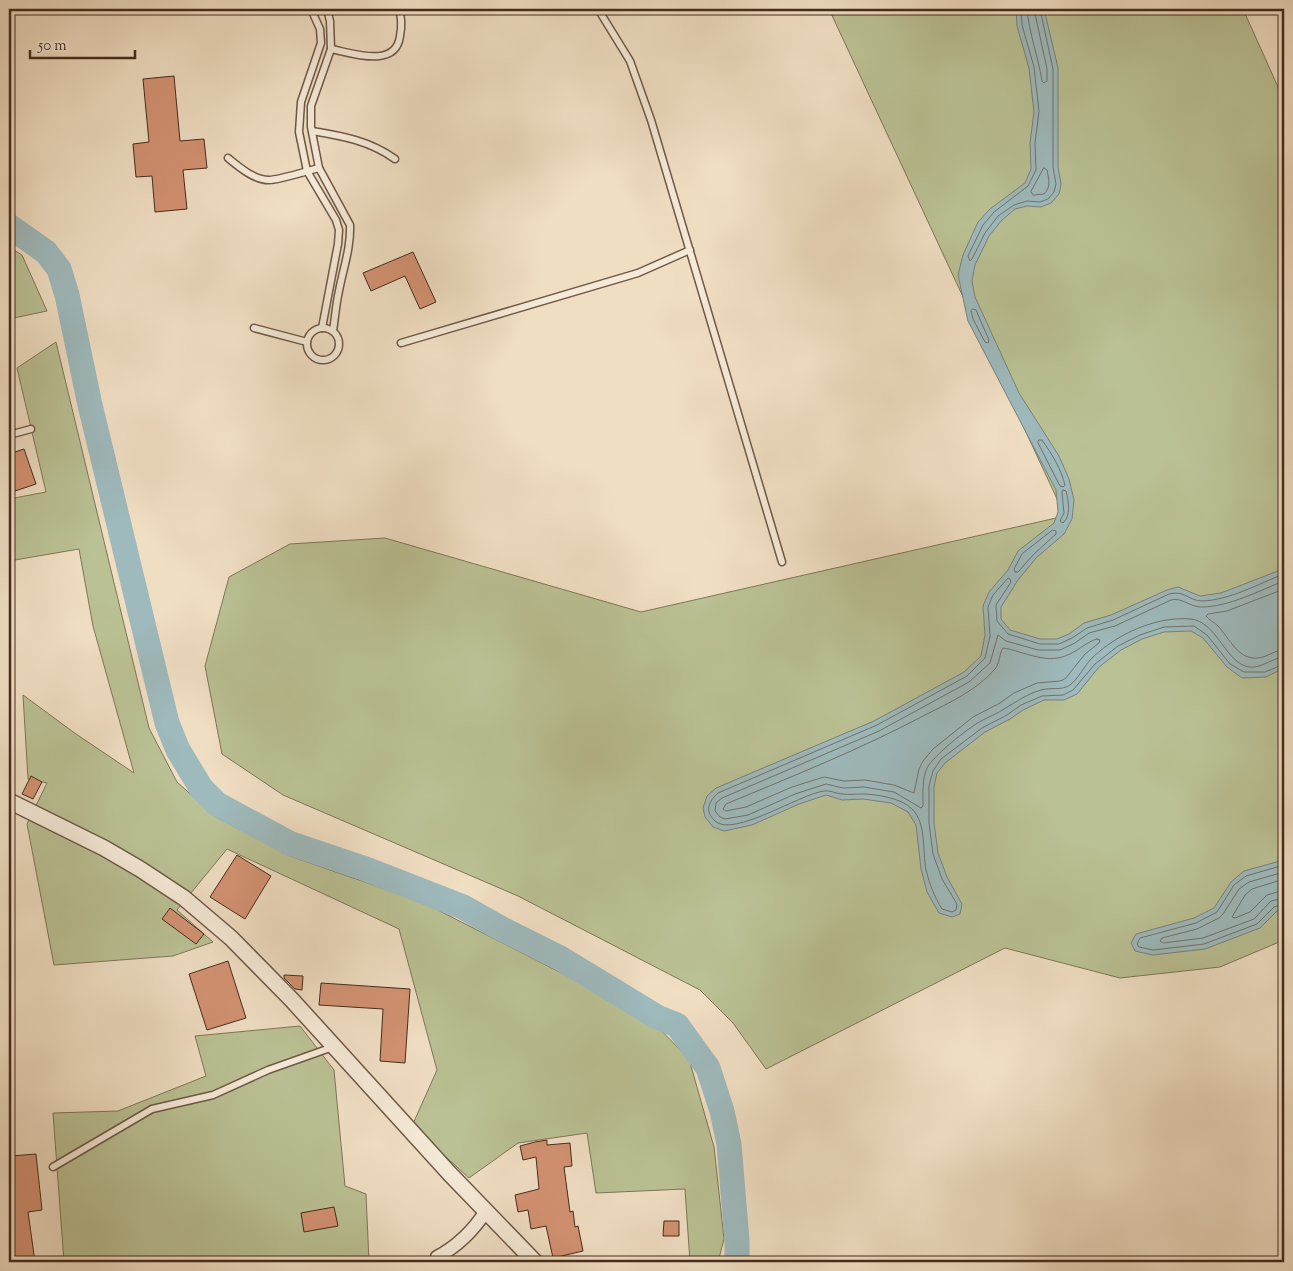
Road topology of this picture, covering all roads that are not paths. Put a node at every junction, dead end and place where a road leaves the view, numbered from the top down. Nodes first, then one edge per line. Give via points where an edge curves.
1 (311, 9) edge
2 (327, 9) edge
3 (399, 9) edge
4 (598, 9) edge
5 (331, 49) junction
6 (312, 131) junction
7 (228, 158) dead end
8 (395, 160) dead end
9 (319, 168) junction
10 (307, 171) junction
11 (690, 250) junction
12 (254, 328) dead end
13 (322, 328) junction
14 (333, 331) junction
15 (307, 342) junction
16 (401, 343) dead end
17 (31, 429) dead end
18 (9, 434) edge
19 (782, 562) dead end
20 (9, 801) edge
21 (334, 1047) junction
22 (53, 1167) dead end
23 (486, 1211) junction
24 (437, 1257) dead end
25 (535, 1262) edge

1 - 10 lane via 320,29 321,44 301,102 299,132
2 - 5 lane
3 - 5 lane via 402,20 400,42 387,55 374,57
4 - 11 lane via 630,61
5 - 6 lane via 311,106
6 - 8 lane via 358,140 381,149
6 - 9 lane
7 - 10 lane via 258,178 269,180
9 - 10 lane
9 - 14 lane via 350,225 350,248
10 - 13 lane via 336,220 338,230
11 - 16 lane via 638,273
11 - 19 lane
12 - 15 lane
13 - 14 lane
13 - 15 lane via 312,332
14 - 15 lane via 340,346 330,359 324,361 314,357
17 - 18 lane
20 - 21 street via 104,848 184,898 231,938
21 - 22 lane via 268,1070 212,1095 152,1109
21 - 23 street
23 - 24 street via 464,1239
23 - 25 street

